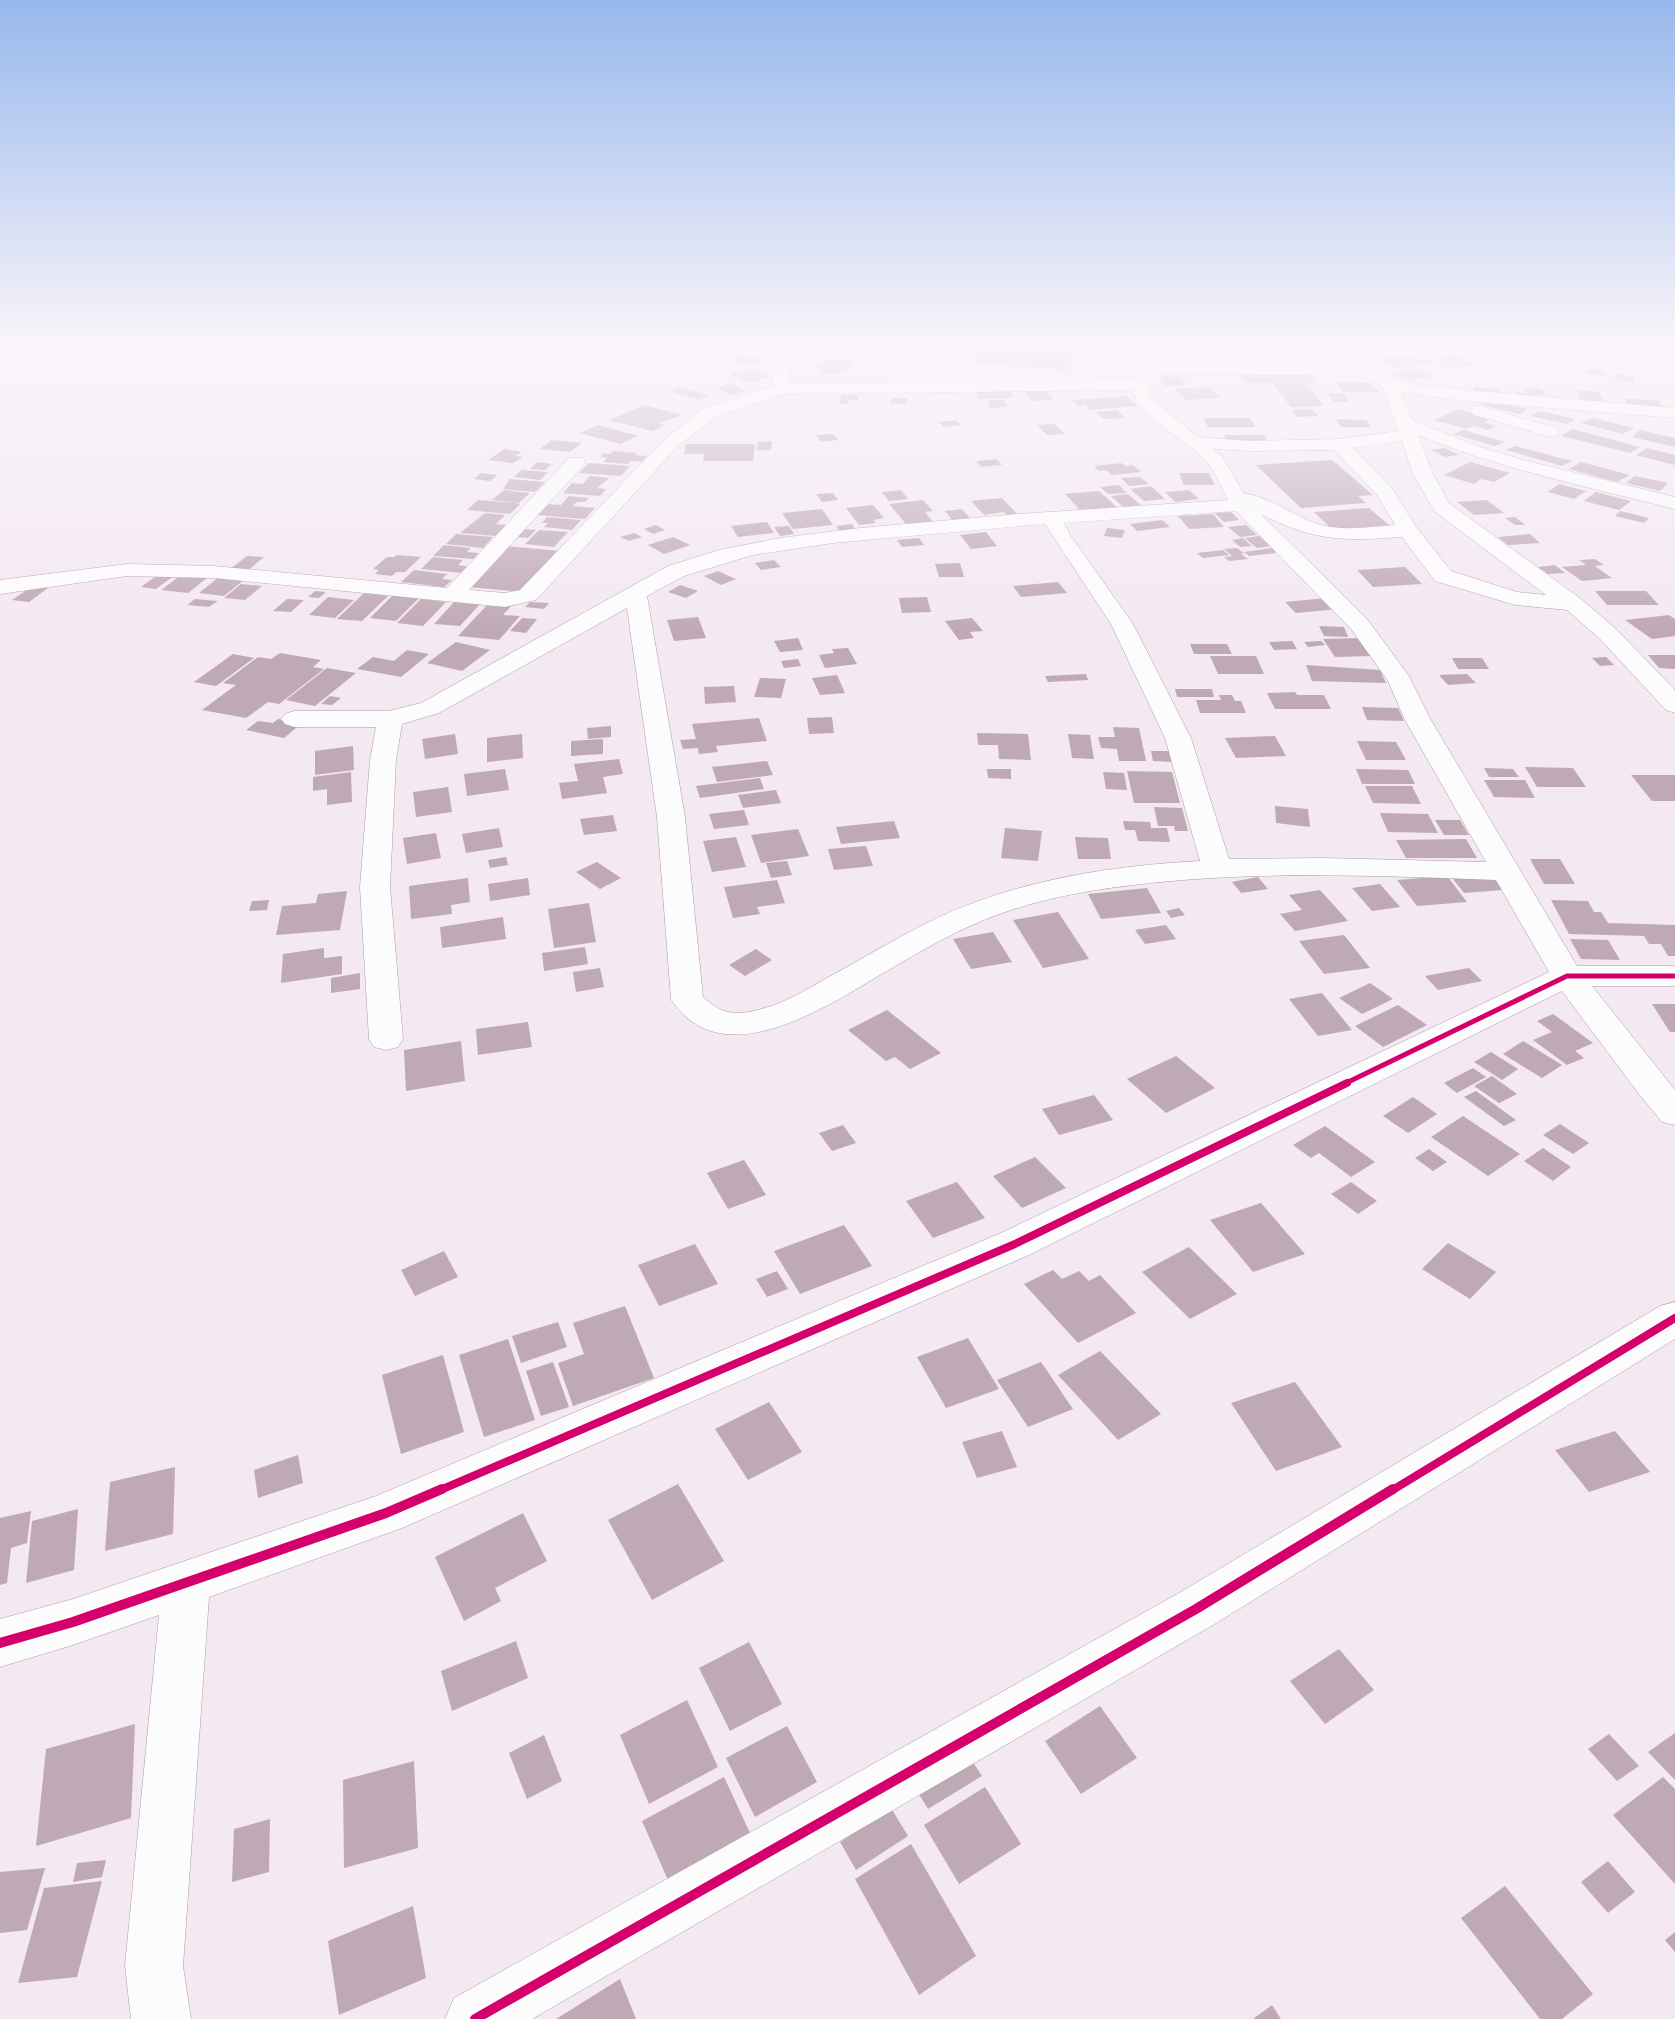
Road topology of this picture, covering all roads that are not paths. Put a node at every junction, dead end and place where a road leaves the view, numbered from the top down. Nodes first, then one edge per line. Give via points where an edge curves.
1 (671, 443) edge
2 (1196, 443) edge
3 (1212, 443) edge
4 (1343, 443) edge
5 (1412, 443) edge
6 (1449, 443) edge
7 (1339, 444) junction
8 (576, 462) dead end
9 (1237, 498) junction
10 (1675, 503) edge
11 (1052, 518) junction
12 (1408, 530) junction
13 (0, 587) edge
14 (452, 595) junction
15 (636, 595) junction
16 (1573, 604) junction
17 (1675, 705) edge
18 (294, 718) dead end
19 (390, 719) junction
20 (1218, 868) junction
21 (1506, 871) junction
22 (1567, 976) junction
23 (1675, 976) edge
24 (386, 1039) dead end
25 (1675, 1113) edge
26 (1675, 1318) edge
27 (186, 1583) junction
28 (0, 1643) edge
29 (162, 2019) edge
30 (475, 2019) edge

1 - 14 street via 528,595 505,600
2 - 9 street via 1215,460
3 - 7 street
4 - 7 street
5 - 16 street via 1441,507
6 - 10 street
7 - 12 street via 1385,492
8 - 14 street
9 - 11 street
9 - 12 street via 1320,531 1346,534
9 - 21 street via 1359,624 1400,681 1418,720
11 - 15 street via 862,534 745,550 707,558
11 - 20 street via 1060,536 1122,624 1178,738
12 - 16 street via 1443,576 1515,598
13 - 14 street via 127,570 214,572
15 - 19 street via 430,708
15 - 20 street via 671,817 687,999 699,1014 731,1024 789,1013 935,931 989,907 1044,890
16 - 17 street via 1608,634
18 - 19 street
19 - 24 street via 383,760 375,886
20 - 21 street
21 - 22 street
22 - 23 street
22 - 25 street
22 - 27 street via 1015,1244 386,1513
26 - 30 street via 1196,1609
27 - 28 street
27 - 29 street via 154,1966

